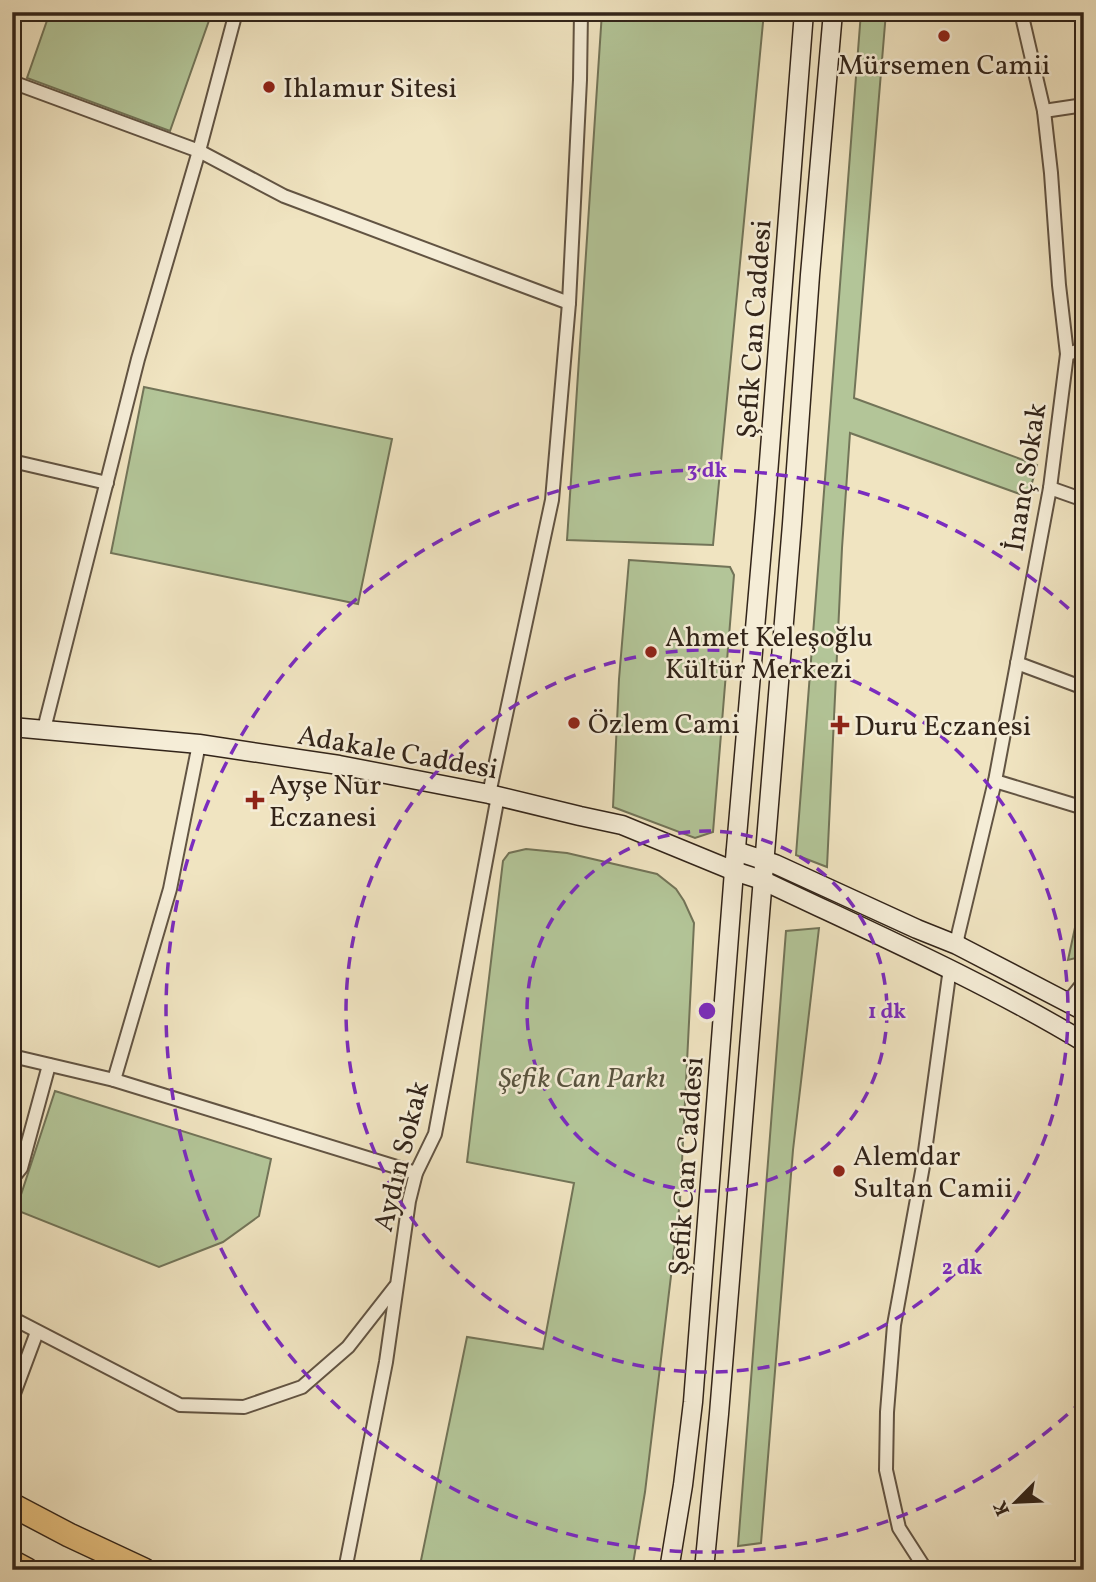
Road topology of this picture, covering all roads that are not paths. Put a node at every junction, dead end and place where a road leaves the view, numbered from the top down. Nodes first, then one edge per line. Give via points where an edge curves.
1 (236, 12) edge
2 (581, 12) edge
3 (804, 12) edge
4 (833, 12) edge
5 (1021, 12) edge
6 (12, 82) edge
7 (1084, 105) edge
8 (1044, 111) junction
9 (199, 150) junction
10 (569, 303) junction
11 (1084, 349) edge
12 (1067, 354) junction
13 (12, 461) edge
14 (107, 483) junction
15 (1051, 488) junction
16 (1084, 500) edge
17 (1017, 663) junction
18 (1084, 688) edge
19 (12, 727) edge
20 (44, 729) junction
21 (198, 744) junction
22 (995, 781) junction
23 (494, 795) junction
24 (1084, 808) edge
25 (736, 851) junction
26 (765, 860) junction
27 (734, 871) junction
28 (762, 880) junction
29 (957, 945) junction
30 (950, 968) junction
31 (1084, 982) edge
32 (1076, 1006) edge
33 (1084, 1042) edge
34 (12, 1056) edge
35 (49, 1065) junction
36 (114, 1080) junction
37 (416, 1173) junction
38 (12, 1179) edge
39 (397, 1284) junction
40 (12, 1318) edge
41 (37, 1332) junction
42 (12, 1399) edge
43 (12, 1505) edge
44 (12, 1521) edge
45 (12, 1562) edge
46 (27, 1570) edge
47 (119, 1570) edge
48 (145, 1570) edge
49 (345, 1570) edge
50 (669, 1570) edge
51 (704, 1570) edge
52 (926, 1570) edge

1 - 9 street
2 - 10 street, Aydın Sokak
3 - 25 main road, Şefik Can Caddesi
4 - 26 main road, Şefik Can Caddesi
5 - 8 street, İnanç Sokak
6 - 9 street
7 - 8 street
8 - 12 street, İnanç Sokak
9 - 10 street via 284,196
9 - 14 street
10 - 23 street, Aydın Sokak via 552,500
11 - 12 street
12 - 15 street, İnanç Sokak
13 - 14 street
14 - 20 street
15 - 16 street
15 - 17 street, İnanç Sokak
17 - 18 street
17 - 22 street, İnanç Sokak
19 - 20 main road, Adakale Caddesi
20 - 21 main road, Adakale Caddesi
21 - 23 main road, Adakale Caddesi
21 - 36 street via 170,890
22 - 24 street
22 - 29 street, İnanç Sokak
23 - 27 main road, Adakale Caddesi via 622,825
23 - 37 street, Aydın Sokak via 435,1134
25 - 26 main road
25 - 27 main road, Şefik Can Caddesi
26 - 28 main road, Şefik Can Caddesi
26 - 29 main road
27 - 28 main road, Adakale Caddesi
27 - 50 main road, Şefik Can Caddesi via 692,1402
28 - 30 main road, Adakale Caddesi
28 - 51 main road, Şefik Can Caddesi
29 - 32 main road
30 - 33 main road, Adakale Caddesi
30 - 52 street via 923,1166 894,1325 887,1412 886,1471 899,1528
31 - 32 street
34 - 35 street
35 - 36 street
35 - 38 street via 21,1168
36 - 37 street
37 - 39 street, Aydın Sokak
39 - 41 street via 348,1347 302,1387 244,1407 180,1405
39 - 49 street, Aydın Sokak
40 - 41 street
41 - 42 street
43 - 48 highway
44 - 47 highway
45 - 46 highway

